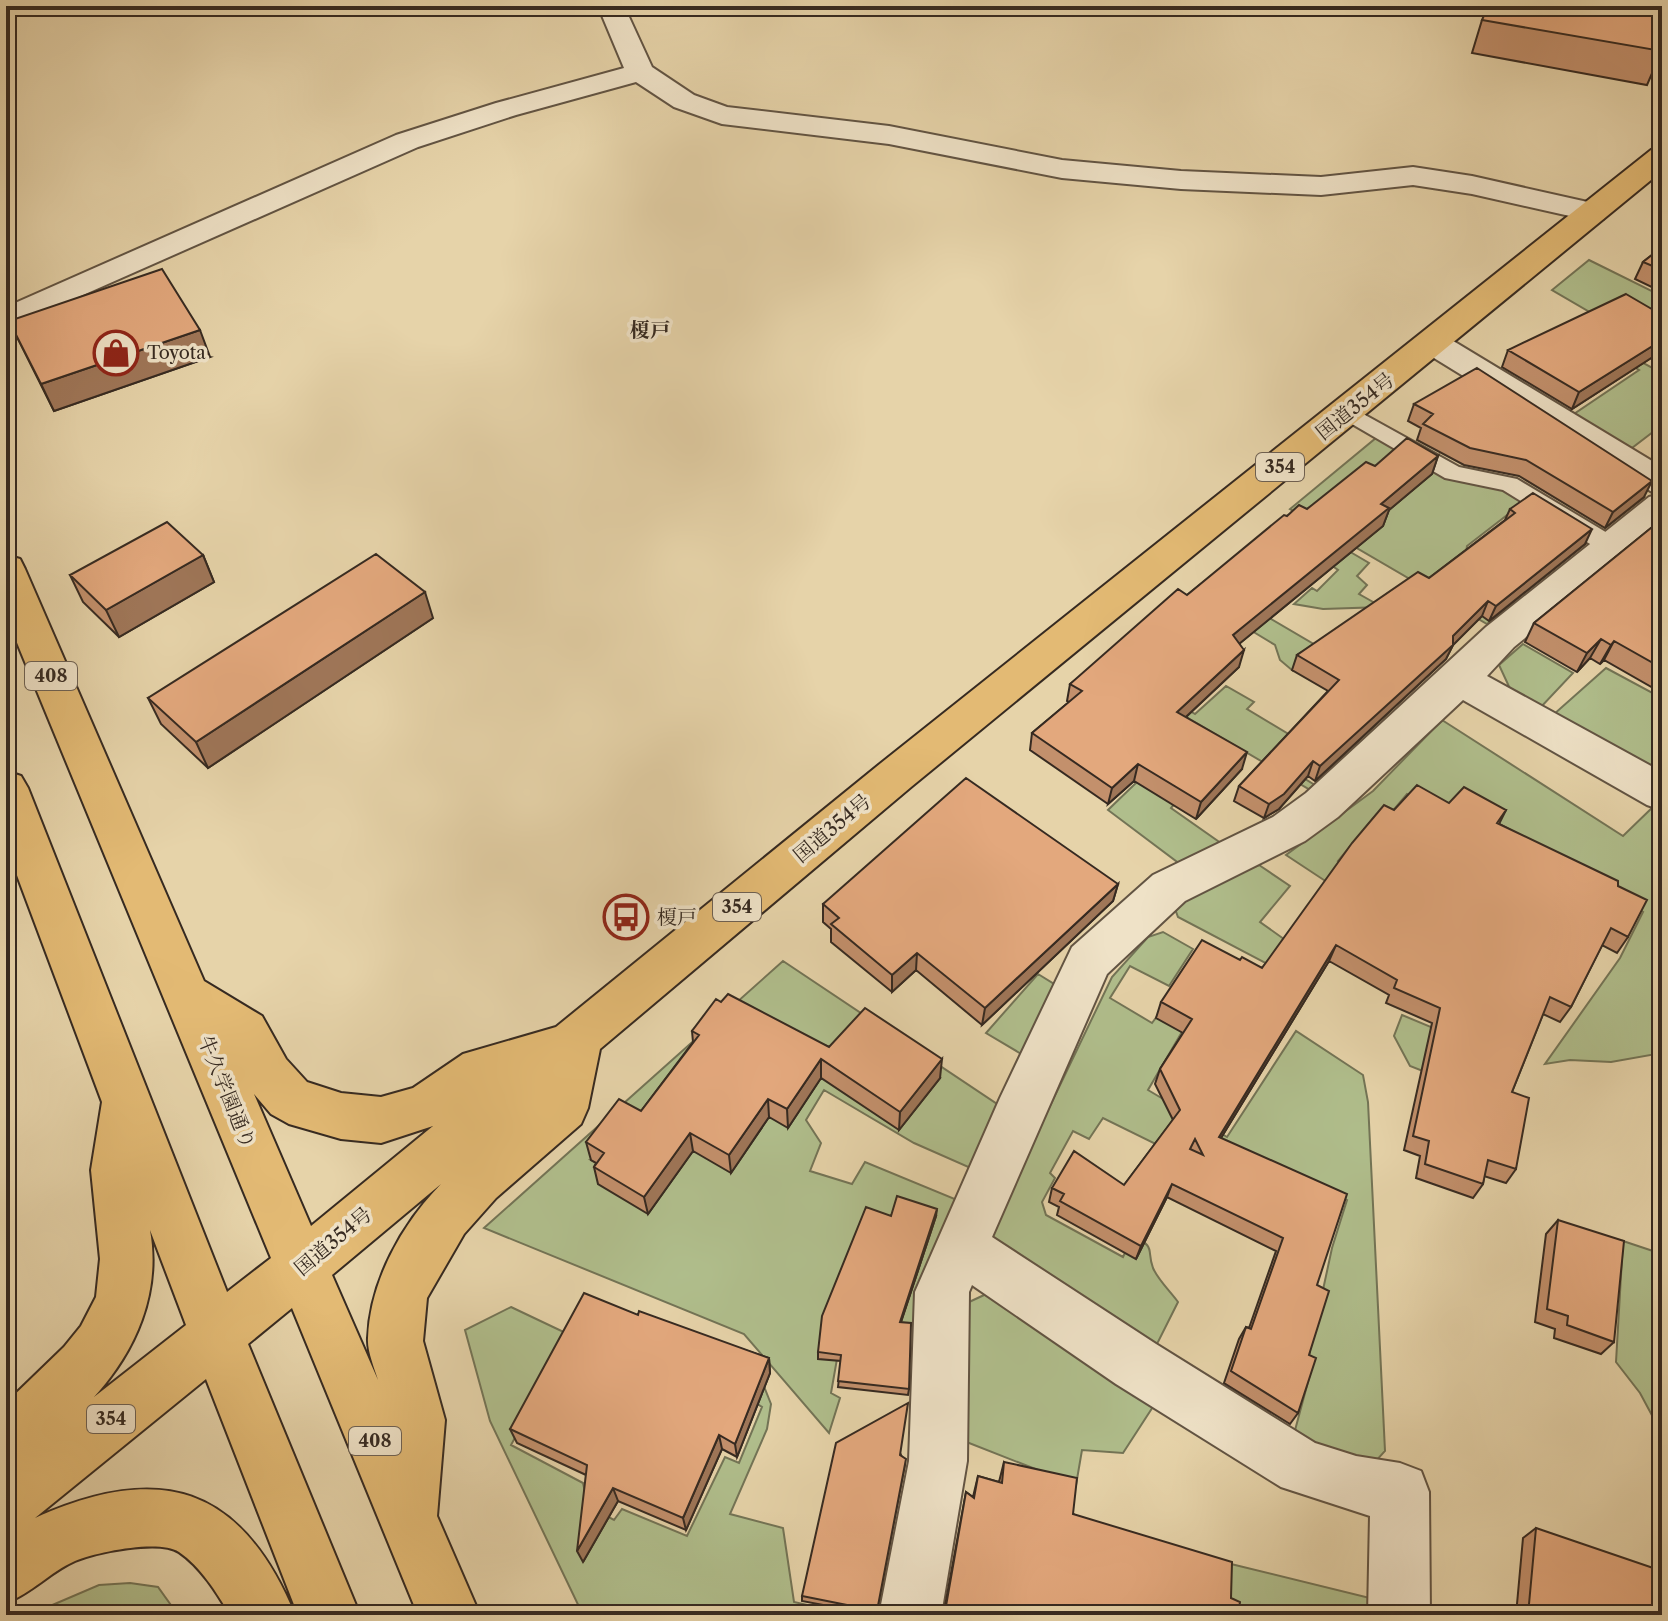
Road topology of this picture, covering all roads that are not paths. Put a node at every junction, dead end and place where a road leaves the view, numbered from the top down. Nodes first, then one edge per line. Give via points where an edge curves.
1 (611, 6) edge
2 (640, 72) junction
3 (1662, 156) edge
4 (1592, 212) junction
5 (6, 319) edge
6 (1433, 343) junction
7 (1347, 412) junction
8 (1662, 484) edge
9 (1662, 506) edge
10 (1611, 546) junction
11 (6, 569) edge
12 (1459, 679) junction
13 (6, 788) edge
14 (1662, 793) edge
15 (187, 995) junction
16 (578, 1038) junction
17 (126, 1100) junction
18 (962, 1247) junction
19 (300, 1268) junction
20 (216, 1334) junction
21 (6, 1441) edge
22 (6, 1504) edge
23 (407, 1516) junction
24 (6, 1573) edge
25 (264, 1615) edge
26 (329, 1615) edge
27 (449, 1615) edge
28 (910, 1615) edge
29 (1399, 1615) edge

1 - 2 street
2 - 4 street via 684,101 722,115 889,135 1062,169 1321,186 1413,176
2 - 5 street via 407,141
3 - 4 highway, 国道354号 / 354
4 - 6 highway, 国道354号 / 354
6 - 7 highway, 国道354号 / 354
6 - 8 street
7 - 10 lane via 1453,473 1509,484
7 - 16 highway, 国道354号 / 354
9 - 10 street
10 - 12 street via 1500,637
11 - 15 highway, 牛久学園通り / 408
12 - 14 street
12 - 18 street via 1322,805 1289,829 1169,888 1089,961
13 - 17 highway
15 - 16 highway via 245,1031 268,1075 289,1098 341,1116 381,1120 427,1106 481,1070
15 - 19 highway, 牛久学園通り / 408
16 - 19 highway, 国道354号 / 354
16 - 23 highway via 563,1108 445,1216 400,1295 395,1341 417,1420
17 - 20 highway
17 - 21 highway via 117,1178 128,1272 116,1318 93,1356
18 - 28 street via 942,1292 938,1461
18 - 29 street via 1301,1467 1400,1492
19 - 20 highway, 国道354号 / 354
19 - 23 highway, 牛久学園通り / 408
20 - 22 highway, 国道354号 / 354
20 - 26 highway
23 - 27 highway, 牛久学園通り / 408
24 - 25 highway via 61,1537 115,1520 162,1519 188,1524 209,1538

